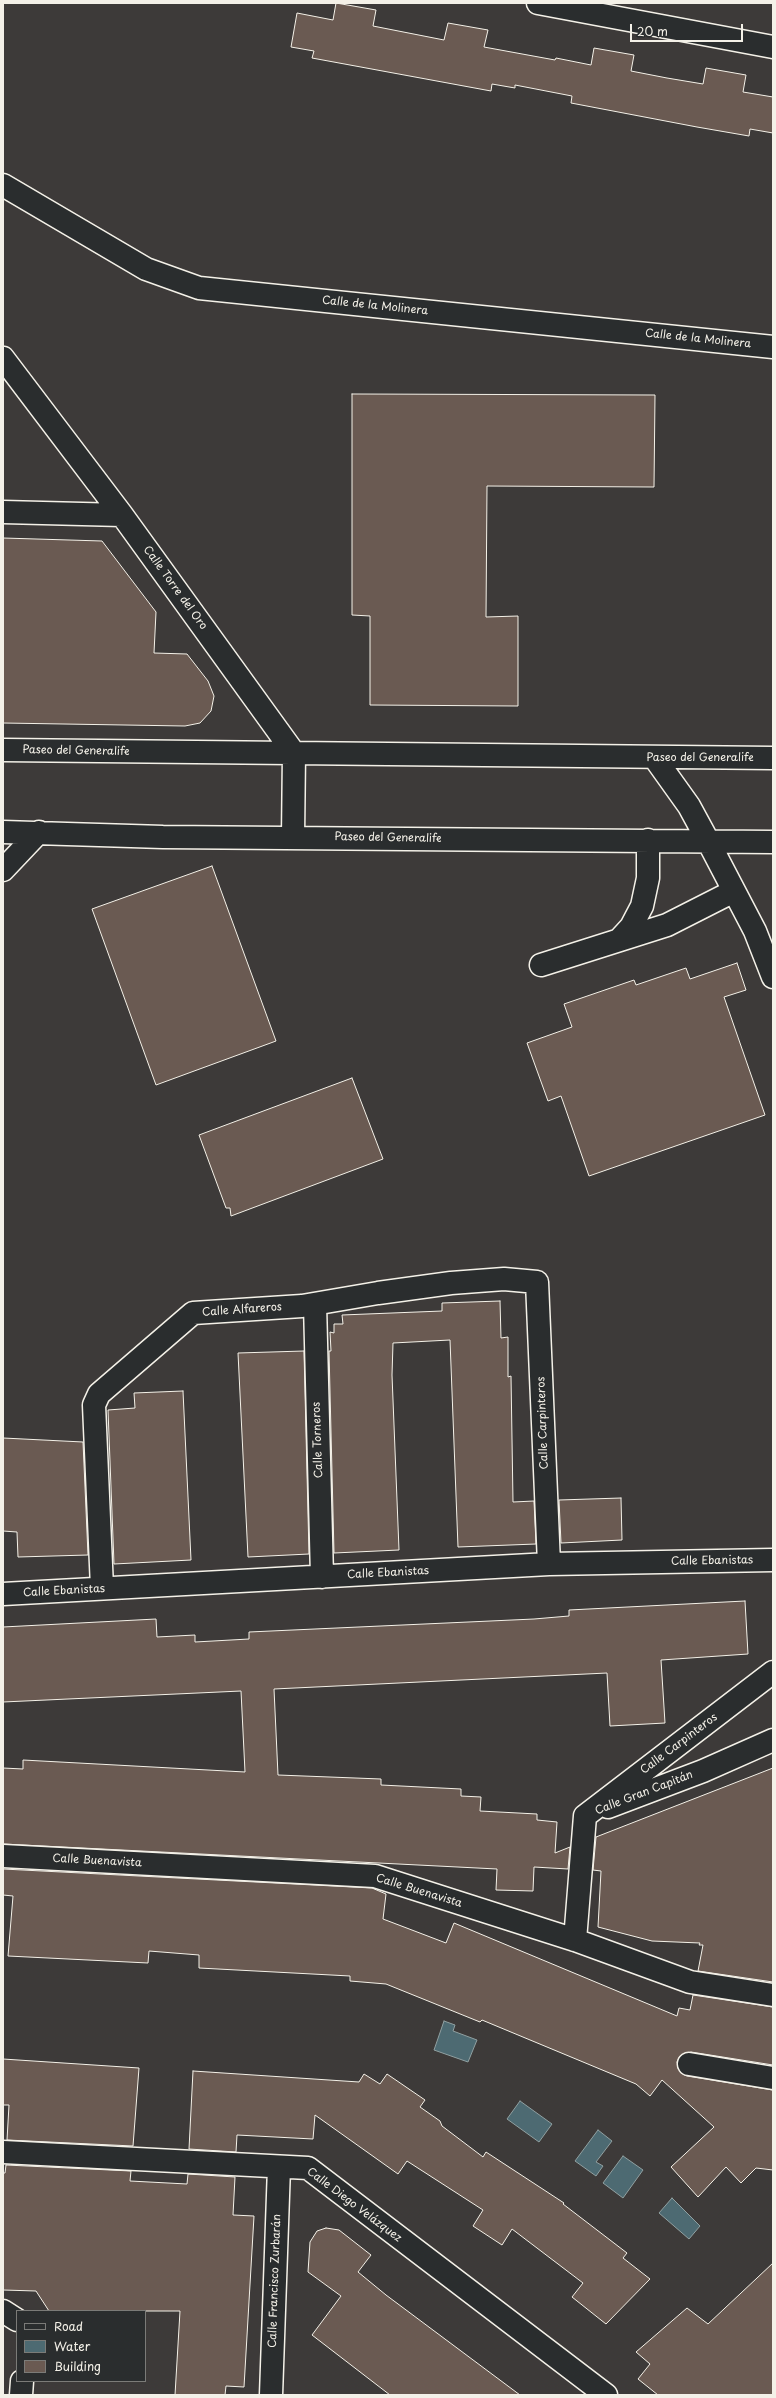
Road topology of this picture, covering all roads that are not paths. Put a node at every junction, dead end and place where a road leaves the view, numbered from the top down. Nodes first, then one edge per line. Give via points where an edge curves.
1 (538, 3) edge
2 (773, 47) edge
3 (3, 185) edge
4 (773, 347) edge
5 (3, 358) edge
6 (3, 512) edge
7 (122, 515) junction
8 (3, 750) edge
9 (294, 754) junction
10 (654, 757) junction
11 (773, 758) edge
12 (3, 832) edge
13 (39, 832) junction
14 (293, 837) junction
15 (648, 840) junction
16 (708, 841) junction
17 (773, 842) edge
18 (3, 870) edge
19 (734, 891) junction
20 (620, 939) junction
21 (541, 965) dead end
22 (773, 977) edge
23 (537, 1282) joint
24 (314, 1304) junction
25 (773, 1560) edge
26 (549, 1564) junction
27 (322, 1577) junction
28 (102, 1588) junction
29 (3, 1594) edge
30 (773, 1672) edge
31 (773, 1740) edge
32 (585, 1816) junction
33 (3, 1856) edge
34 (575, 1940) junction
35 (773, 1995) edge
36 (689, 2064) dead end
37 (773, 2078) edge
38 (3, 2152) edge
39 (279, 2167) junction
40 (3, 2311) edge
41 (16, 2319) edge
42 (22, 2382) edge
43 (21, 2395) edge
44 (271, 2395) edge
45 (606, 2395) edge

1 - 2 street
3 - 4 street, Calle de la Molinera via 146,269 199,288
5 - 7 street, Calle Torre del Oro
6 - 7 street
7 - 9 street, Calle Torre del Oro
8 - 9 street, Paseo del Generalife
9 - 10 street, Paseo del Generalife
9 - 14 street
10 - 11 street, Paseo del Generalife
10 - 16 street via 689,806
12 - 13 street, Paseo del Generalife
13 - 14 street, Paseo del Generalife via 164,837
13 - 18 street
14 - 15 street, Paseo del Generalife
15 - 16 street, Paseo del Generalife
15 - 20 street via 648,878 642,906 631,927
16 - 17 street, Paseo del Generalife
16 - 19 street
19 - 20 street via 667,925
19 - 22 street via 755,931
20 - 21 street
23 - 24 street, Calle Alfareros via 504,1279 451,1283
23 - 26 street, Calle Carpinteros
24 - 27 street, Calle Torneros
24 - 28 street, Calle Alfareros via 193,1313 99,1394 94,1405
25 - 26 street, Calle Ebanistas
26 - 27 street, Calle Ebanistas
27 - 28 street, Calle Ebanistas
28 - 29 street, Calle Ebanistas
30 - 32 street, Calle Carpinteros
31 - 32 street, Calle Gran Capitán via 703,1771
32 - 34 street, Calle Gran Capitán
33 - 34 street, Calle Buenavista via 375,1876
34 - 35 street, Calle Buenavista via 690,1982
36 - 37 street
38 - 39 street, Calle Diego Velázquez
39 - 44 street, Calle Francisco Zurbarán
39 - 45 street, Calle Diego Velázquez via 308,2168
40 - 41 street
42 - 43 street

